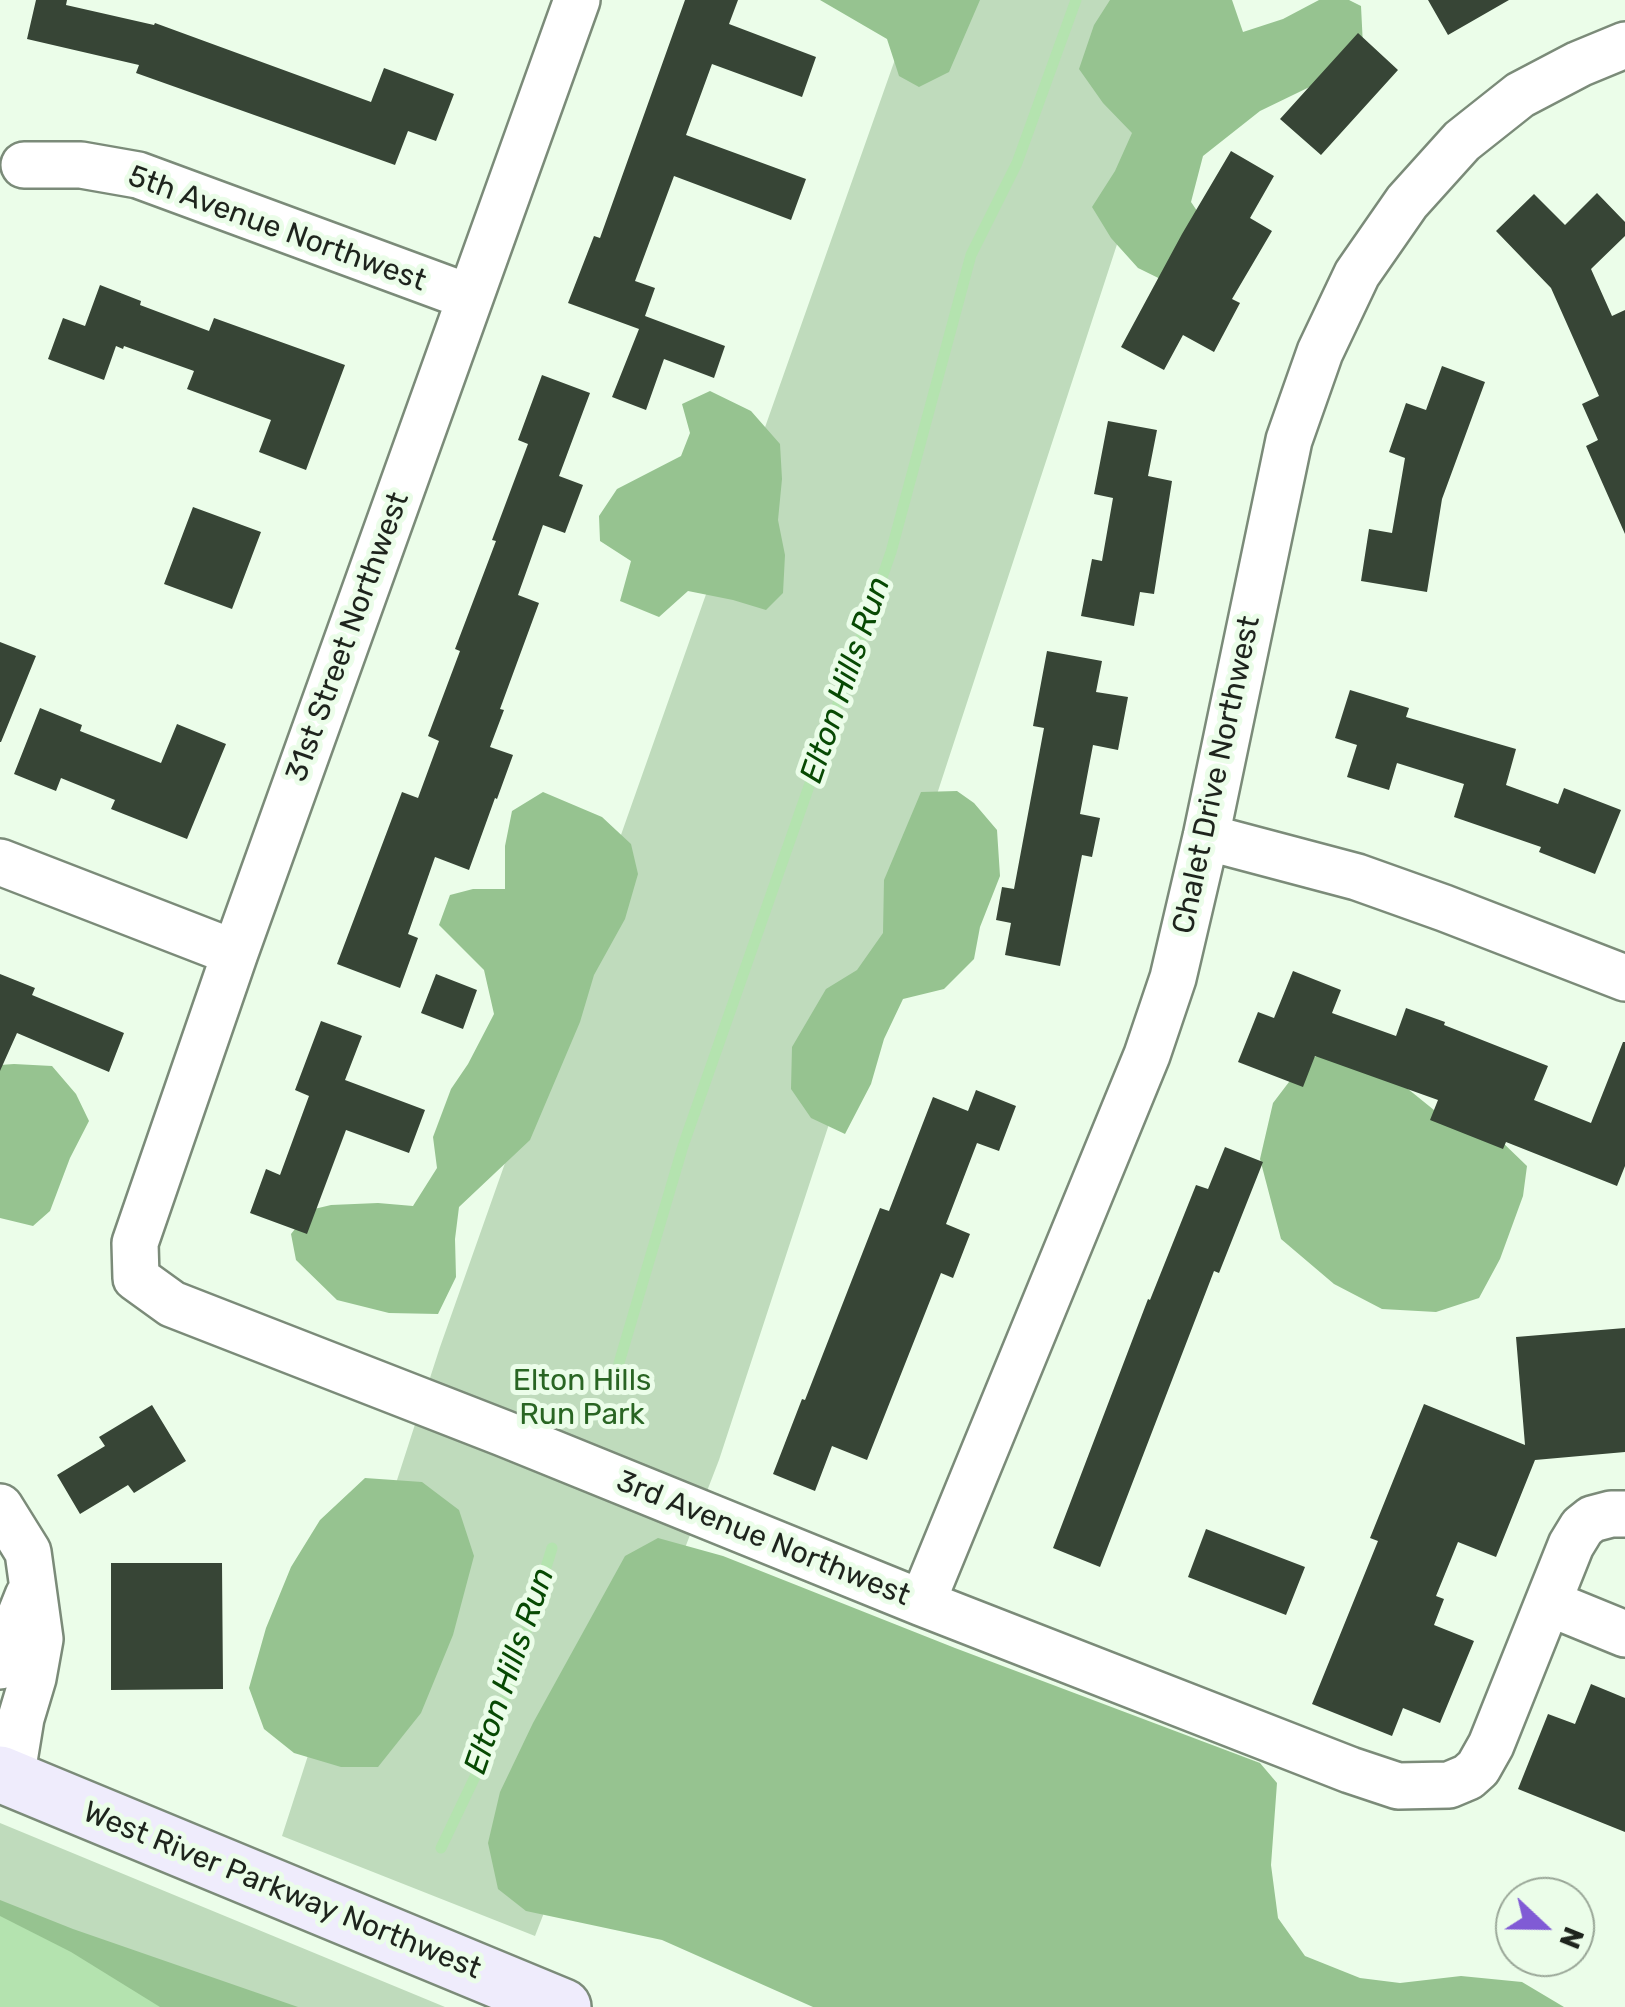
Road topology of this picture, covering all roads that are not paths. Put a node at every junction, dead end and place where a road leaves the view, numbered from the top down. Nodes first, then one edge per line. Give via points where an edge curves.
1 (577, 0) edge
2 (1625, 45) edge
3 (24, 166) dead end
4 (469, 297) junction
5 (1206, 837) junction
6 (0, 862) edge
7 (236, 953) junction
8 (1625, 978) edge
9 (136, 1278) joint
10 (0, 1506) edge
11 (1625, 1514) edge
12 (33, 1585) junction
13 (922, 1603) junction
14 (1548, 1603) junction
15 (1625, 1634) edge
16 (0, 1666) edge
17 (5, 1776) edge
18 (563, 2007) edge

1 - 4 street, 31st Street Northwest
2 - 5 street, Chalet Drive Northwest via 1520,95 1462,141 1407,202 1357,274 1320,352 1290,440
3 - 4 street, 5th Avenue Northwest via 81,165 138,175
4 - 7 street, 31st Street Northwest
5 - 8 street via 1357,877
5 - 13 street, Chalet Drive Northwest via 1147,1055
6 - 7 street
7 - 9 street, 31st Street Northwest via 135,1243
9 - 13 street, 3rd Avenue Northwest via 172,1304
10 - 12 street via 28,1552
11 - 14 street, 3rd Avenue Northwest via 1599,1516 1582,1527
12 - 16 street
12 - 17 street via 40,1640
13 - 14 street, 3rd Avenue Northwest via 1398,1786 1449,1785 1478,1768
14 - 15 street
17 - 18 main road, West River Parkway Northwest

